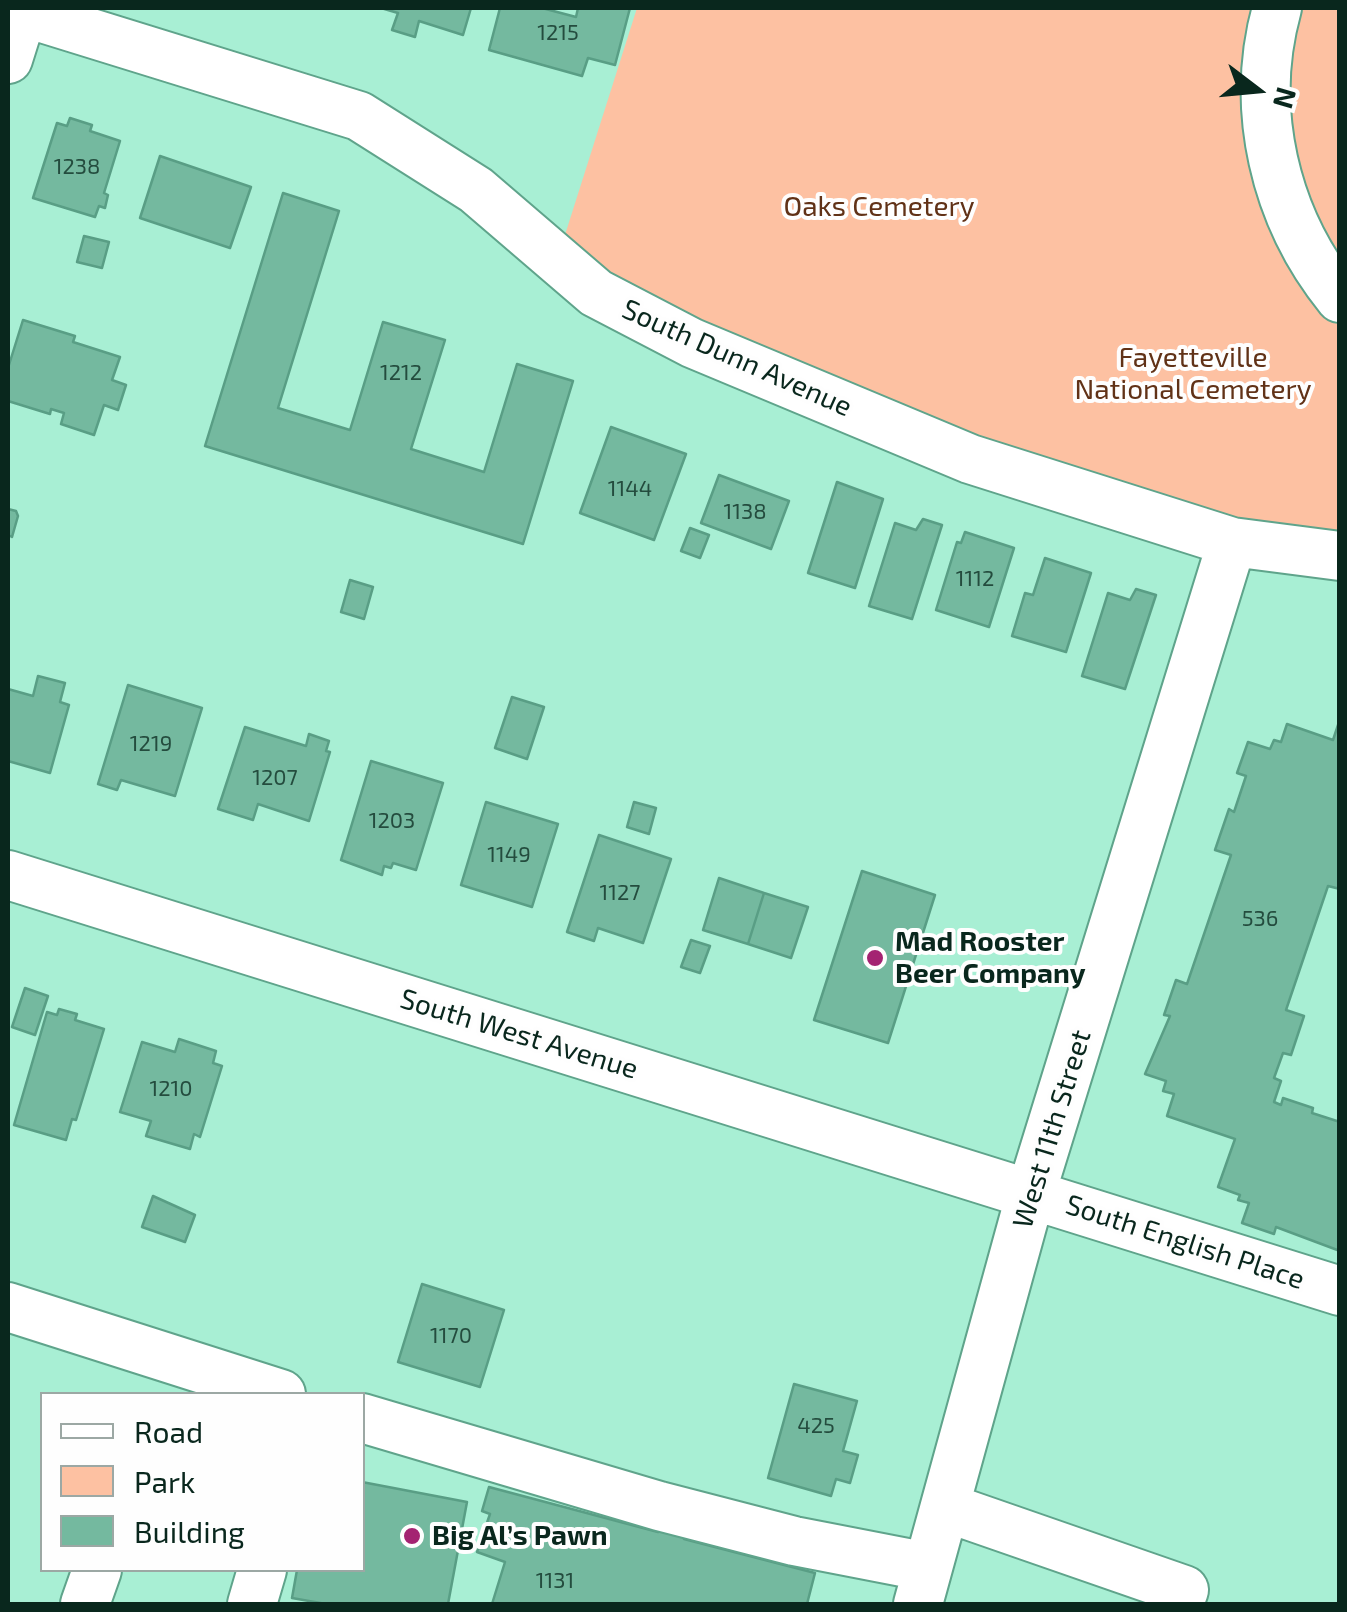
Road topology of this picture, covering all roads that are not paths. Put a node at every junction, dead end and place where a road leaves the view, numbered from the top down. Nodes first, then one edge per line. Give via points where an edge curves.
1 (1276, 8) edge
2 (19, 9) edge
3 (8, 59) edge
4 (1340, 298) edge
5 (1232, 542) junction
6 (1340, 556) edge
7 (8, 876) edge
8 (1031, 1193) junction
9 (1340, 1291) edge
10 (8, 1307) edge
11 (276, 1392) edge
12 (365, 1419) edge
13 (945, 1507) junction
14 (96, 1572) edge
15 (261, 1572) edge
16 (923, 1586) edge
17 (85, 1604) edge
18 (252, 1604) edge
19 (1180, 1604) edge

1 - 4 street via 1265,108 1274,170 1296,230
2 - 3 street
2 - 5 street, South Dunn Avenue via 359,116 476,190 596,293 692,344 970,459
5 - 6 street, South Dunn Avenue
5 - 8 street, West 11th Street
7 - 8 street, South West Avenue
8 - 9 street, South English Place
8 - 13 street, West 11th Street
10 - 11 street
12 - 16 street via 794,1541
13 - 16 street, West 11th Street
13 - 19 street via 1184,1590
14 - 17 street
15 - 18 street

